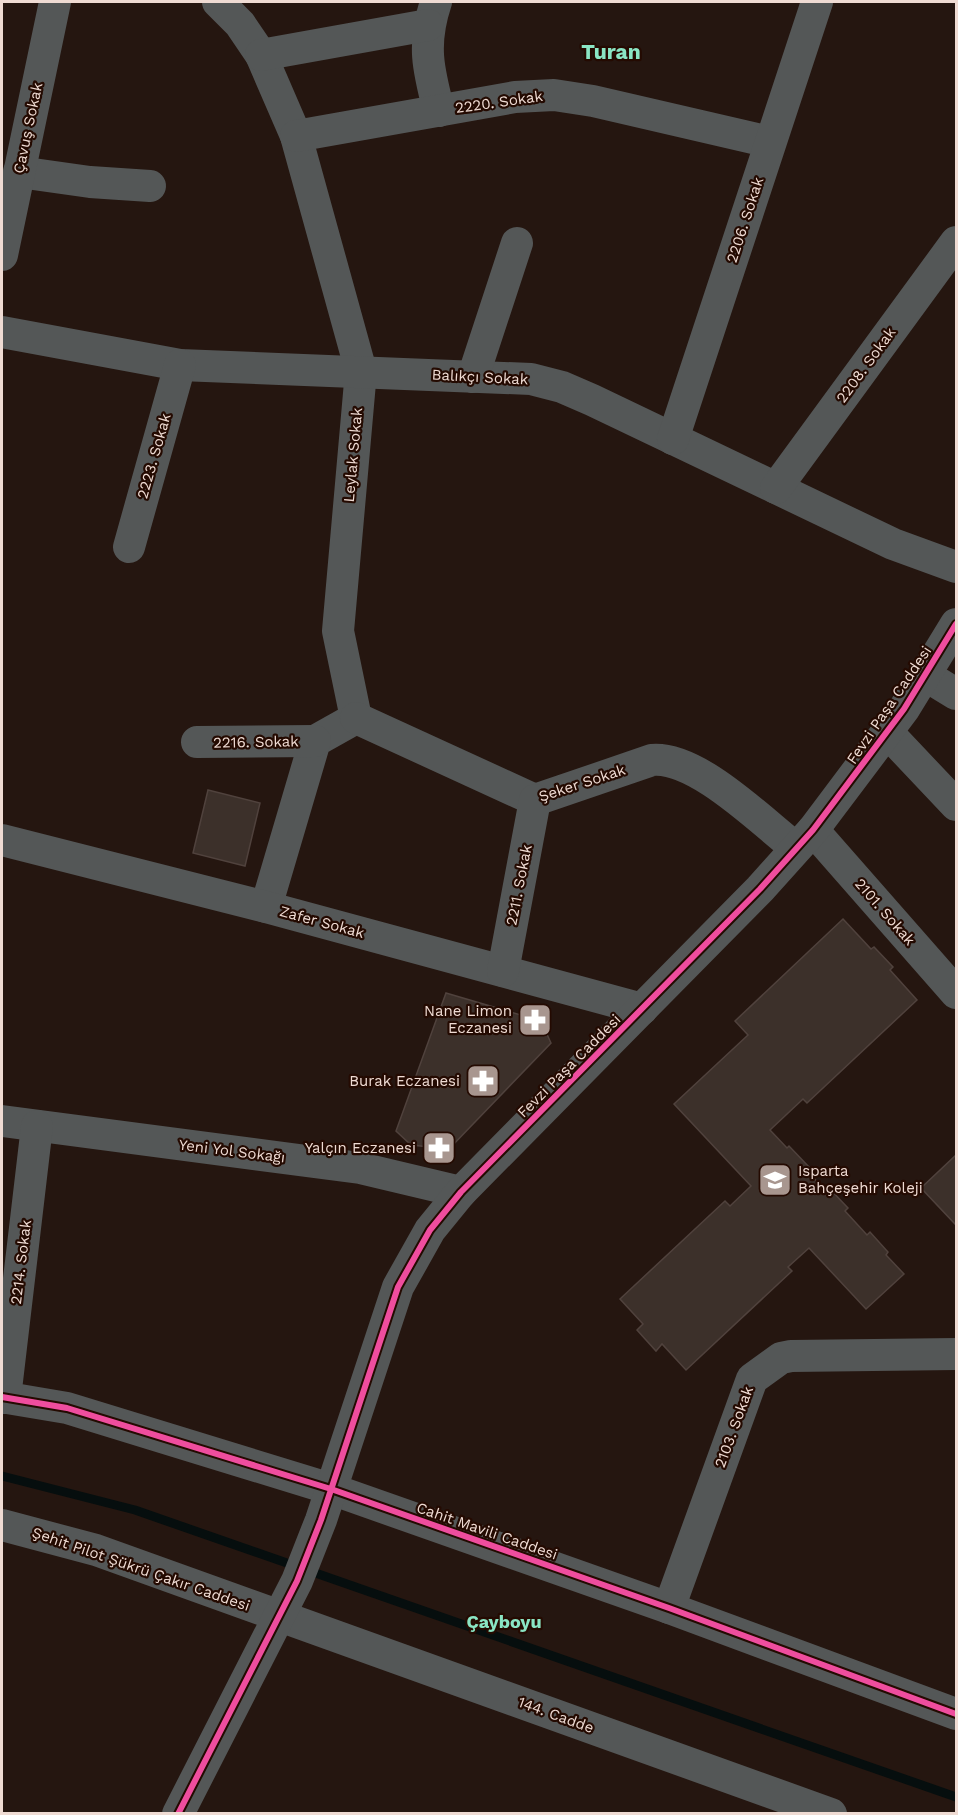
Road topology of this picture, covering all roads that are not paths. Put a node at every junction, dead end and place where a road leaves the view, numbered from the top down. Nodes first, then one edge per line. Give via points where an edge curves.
1 (55, 2) edge
2 (218, 2) edge
3 (817, 2) edge
4 (432, 13) edge
5 (261, 55) junction
6 (439, 111) junction
7 (296, 136) junction
8 (770, 142) junction
9 (19, 172) junction
10 (150, 186) dead end
11 (957, 242) edge
12 (517, 243) dead end
13 (2, 255) edge
14 (2, 332) edge
15 (180, 364) junction
16 (361, 371) junction
17 (473, 377) junction
18 (673, 439) junction
19 (776, 488) junction
20 (129, 547) dead end
21 (957, 567) edge
22 (957, 624) edge
23 (925, 675) junction
24 (957, 694) edge
25 (356, 718) junction
26 (887, 732) junction
27 (315, 741) junction
28 (197, 742) dead end
29 (535, 800) junction
30 (957, 805) edge
31 (804, 839) junction
32 (2, 840) edge
33 (266, 907) junction
34 (503, 971) junction
35 (957, 993) edge
36 (642, 1009) junction
37 (2, 1121) edge
38 (37, 1126) junction
39 (461, 1192) junction
40 (957, 1354) edge
41 (3, 1398) edge
42 (331, 1490) junction
43 (2, 1525) edge
44 (669, 1608) junction
45 (280, 1616) junction
46 (957, 1714) edge
47 (178, 1814) edge
48 (831, 1814) edge

1 - 9 street, Çavuş Sokak
2 - 5 street, Leylak Sokak via 240,24
3 - 8 street, 2206. Sokak
4 - 5 street
4 - 6 street via 427,65
5 - 7 street, Leylak Sokak
6 - 7 street, 2220. Sokak
6 - 8 street, 2220. Sokak via 515,97 554,95
7 - 16 street, Leylak Sokak
8 - 18 street, 2206. Sokak
9 - 10 street
9 - 13 street, Çavuş Sokak
11 - 19 street, 2208. Sokak
12 - 17 street
14 - 15 street, Balıkçı Sokak
15 - 16 street, Balıkçı Sokak
15 - 20 street, 2223. Sokak
16 - 17 street, Balıkçı Sokak
16 - 25 street, Leylak Sokak via 338,631
17 - 18 street, Balıkçı Sokak via 531,380 562,387
18 - 19 street, Balıkçı Sokak
19 - 21 street, Balıkçı Sokak via 893,544
22 - 23 street, Fevzi Paşa Caddesi
23 - 24 street
23 - 26 street, Fevzi Paşa Caddesi
25 - 27 street
25 - 29 street, Şeker Sokak
26 - 30 street
26 - 31 street, Fevzi Paşa Caddesi
27 - 28 street, 2216. Sokak
27 - 33 street
29 - 31 street, Şeker Sokak via 665,759 682,764
29 - 34 street, 2211. Sokak
31 - 35 street, 2101. Sokak
31 - 36 street, Fevzi Paşa Caddesi
32 - 33 street, Zafer Sokak
33 - 34 street, Zafer Sokak
34 - 36 street, Zafer Sokak
36 - 39 street, Fevzi Paşa Caddesi
37 - 38 street, Yeni Yol Sokağı
38 - 39 street, Yeni Yol Sokağı via 360,1168
38 - 41 street, 2214. Sokak
39 - 42 street, Fevzi Paşa Caddesi via 430,1230 398,1287
40 - 44 street, 2103. Sokak via 791,1356 781,1358 752,1379
41 - 42 street, Cahit Mavili Caddesi via 67,1408
42 - 44 street, Cahit Mavili Caddesi
42 - 45 street, Fevzi Paşa Caddesi
43 - 45 street, Şehit Pilot Şükrü Çakır Caddesi via 96,1550
44 - 46 street, Cahit Mavili Caddesi
45 - 47 street, Fevzi Paşa Caddesi
45 - 48 street, 144. Cadde

